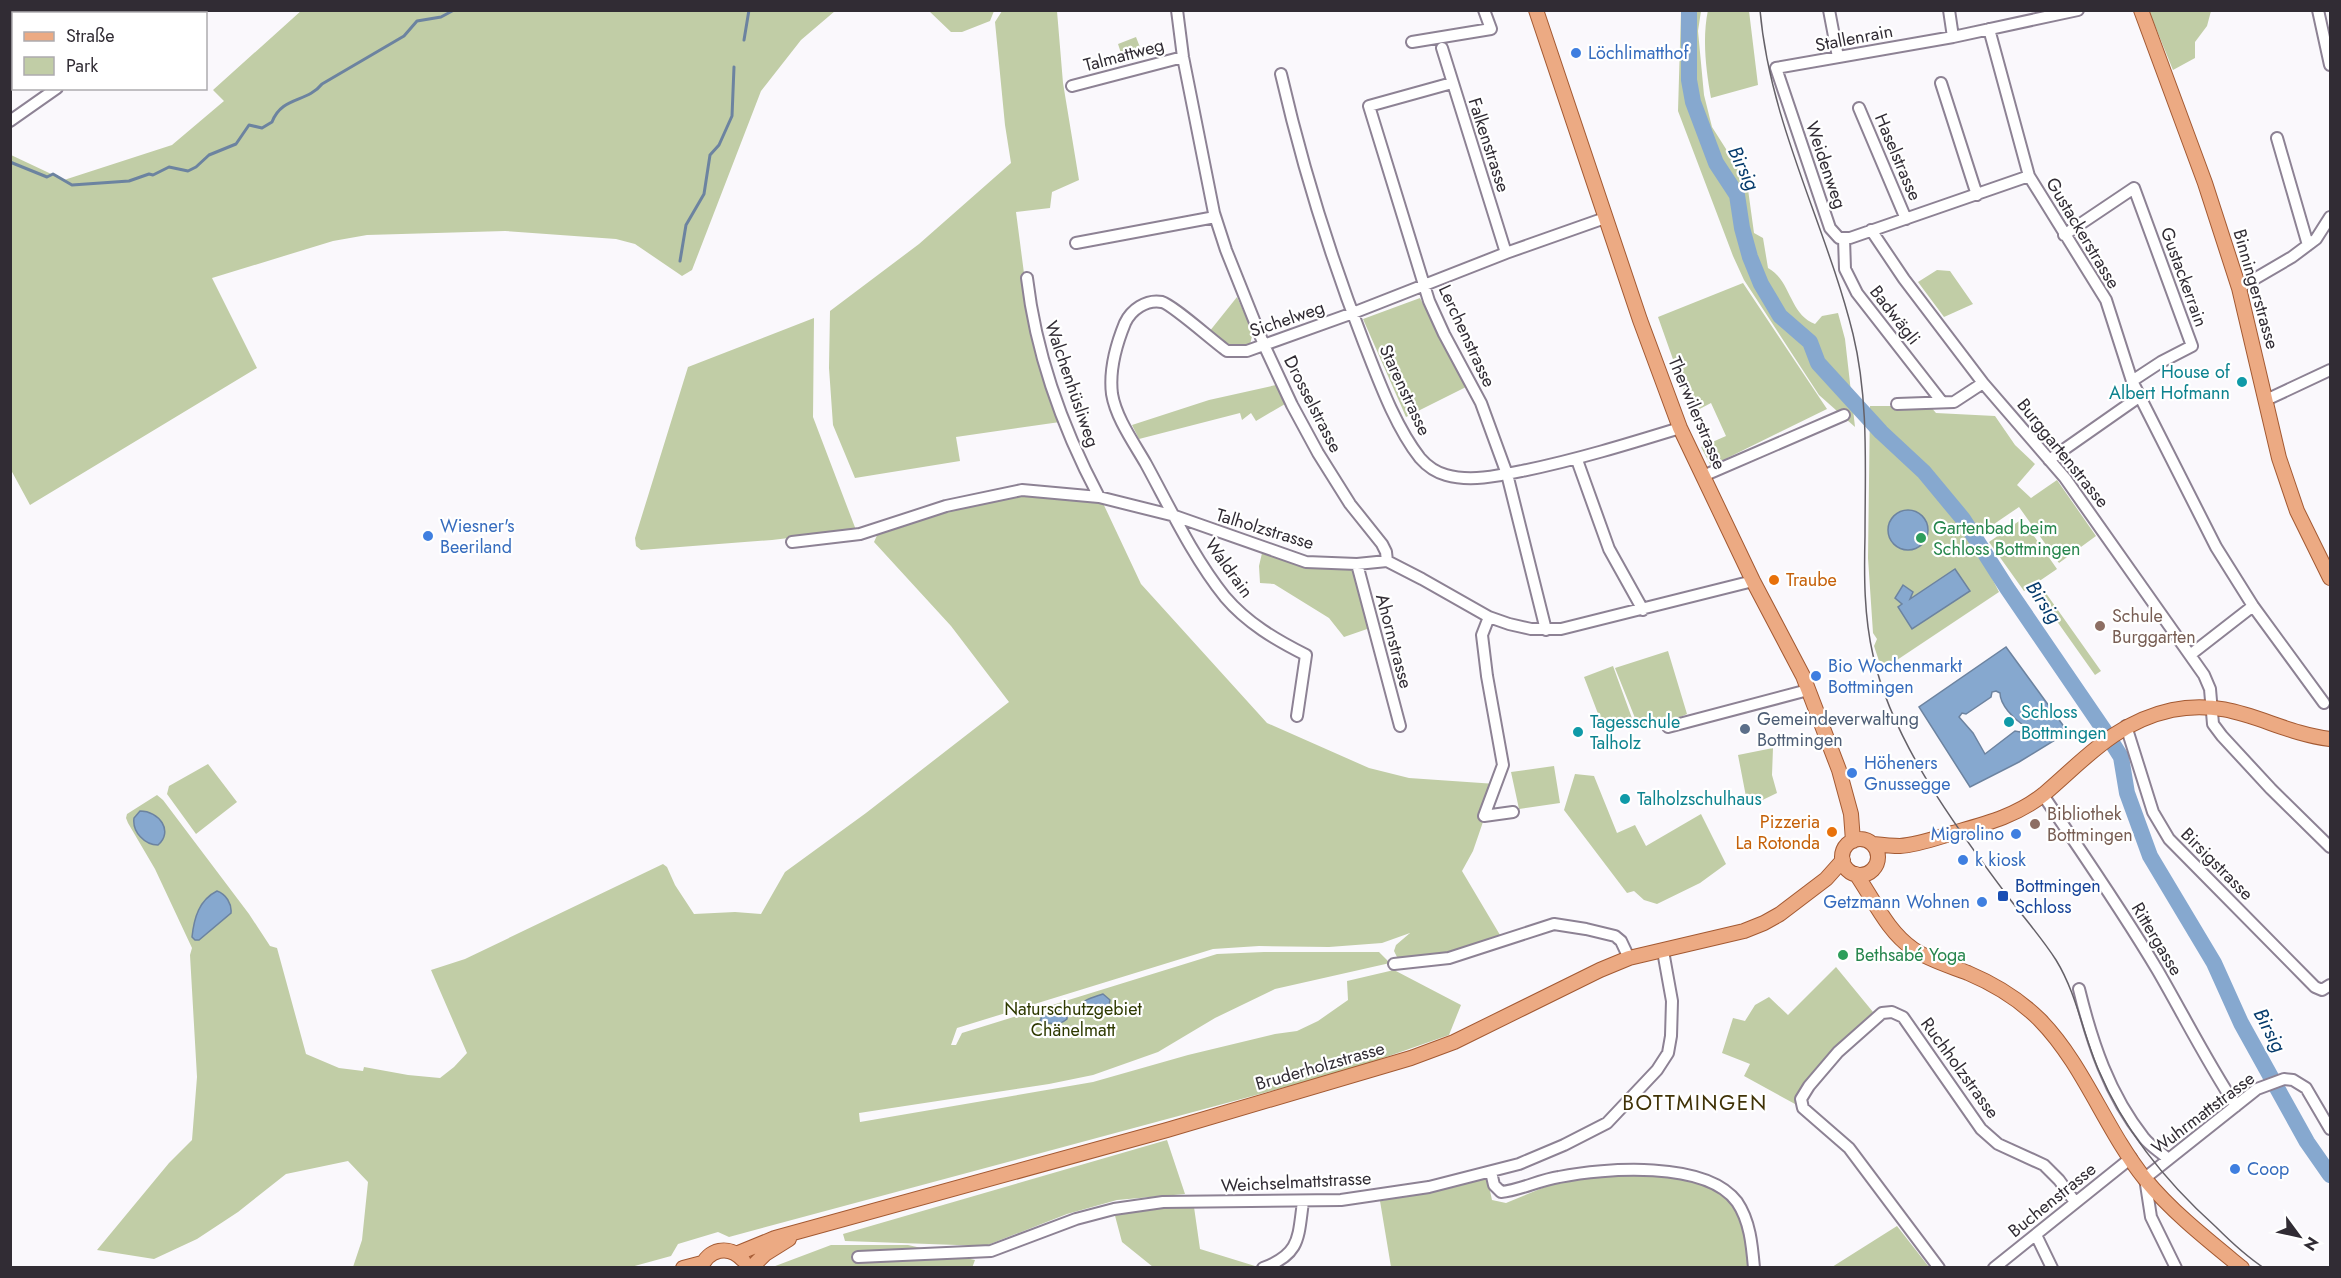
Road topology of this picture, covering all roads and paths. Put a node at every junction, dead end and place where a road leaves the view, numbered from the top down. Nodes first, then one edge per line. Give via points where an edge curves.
1 (1177, 10) edge
2 (1484, 10) edge
3 (1829, 10) edge
4 (1948, 10) edge
5 (2078, 10) edge
6 (2140, 10) edge
7 (2318, 10) edge
8 (1536, 12) edge
9 (1989, 29) junction
10 (1953, 37) junction
11 (1412, 42) dead end
12 (1442, 48) dead end
13 (1184, 57) junction
14 (1838, 57) junction
15 (2331, 65) edge
16 (1776, 68) joint
17 (1281, 74) dead end
18 (1941, 82) dead end
19 (1452, 83) junction
20 (1072, 86) dead end
21 (54, 90) edge
22 (1859, 108) dead end
23 (10, 120) edge
24 (2277, 138) dead end
25 (2029, 176) junction
26 (1977, 195) junction
27 (1215, 217) junction
28 (2331, 217) edge
29 (1605, 218) junction
30 (1906, 219) junction
31 (1871, 230) junction
32 (2064, 235) junction
33 (1844, 238) junction
34 (1076, 243) dead end
35 (2308, 245) junction
36 (1506, 253) junction
37 (1027, 278) dead end
38 (1425, 286) junction
39 (2239, 288) junction
40 (1353, 313) junction
41 (1264, 345) junction
42 (2331, 370) edge
43 (2132, 381) junction
44 (1983, 383) junction
45 (2139, 397) junction
46 (2266, 400) junction
47 (1942, 402) junction
48 (1897, 404) dead end
49 (1844, 415) dead end
50 (1680, 428) junction
51 (1577, 460) junction
52 (2049, 460) junction
53 (1507, 474) junction
54 (1703, 476) junction
55 (1099, 497) junction
56 (1175, 516) junction
57 (792, 542) dead end
58 (1387, 561) junction
59 (1357, 564) junction
60 (2331, 578) edge
61 (1753, 581) junction
62 (2253, 606) junction
63 (1643, 610) junction
64 (1489, 617) junction
65 (1546, 630) junction
66 (2190, 655) junction
67 (1808, 690) junction
68 (2324, 703) dead end
69 (2213, 707) junction
70 (1297, 716) dead end
71 (1400, 726) dead end
72 (1668, 727) dead end
73 (2122, 729) junction
74 (2331, 739) edge
75 (2043, 795) junction
76 (1513, 812) dead end
77 (1863, 841) junction
78 (1901, 846) junction
79 (2331, 847) edge
80 (1875, 866) junction
81 (1849, 868) junction
82 (1885, 920) junction
83 (1663, 951) junction
84 (1629, 958) junction
85 (1394, 964) dead end
86 (2331, 985) edge
87 (2079, 988) dead end
88 (2236, 1106) junction
89 (2331, 1129) edge
90 (2131, 1158) junction
91 (2168, 1160) junction
92 (1491, 1172) junction
93 (2145, 1179) junction
94 (1303, 1202) junction
95 (2075, 1202) junction
96 (801, 1231) junction
97 (2036, 1235) junction
98 (736, 1254) junction
99 (858, 1257) dead end
100 (701, 1265) edge
101 (683, 1268) edge
102 (749, 1268) edge
103 (1263, 1268) edge
104 (1754, 1268) edge
105 (1938, 1268) edge
106 (1994, 1268) edge
107 (2052, 1268) edge
108 (2176, 1268) edge
109 (2242, 1268) edge

1 - 13 street
2 - 11 street via 1491,29
3 - 14 street
4 - 10 street
5 - 9 street, Stallenrain
6 - 39 main road, Binningerstrasse via 2205,183
7 - 15 street
8 - 29 main road, Therwilerstrasse
9 - 10 street, Stallenrain
9 - 25 street, Gustackerstrasse
10 - 14 street, Stallenrain
12 - 19 street, Falkenstrasse
13 - 20 street, Talmattweg
13 - 27 street, Drosselstrasse
14 - 16 street, Stallenrain
16 - 33 street, Weidenweg via 1830,228
17 - 40 street, Starenstrasse via 1313,196
18 - 26 street
19 - 36 street, Falkenstrasse
19 - 38 street, Lerchenstrasse via 1369,106
21 - 23 street
22 - 30 street, Haselstrasse
24 - 35 street
25 - 26 street, Haselstrasse
25 - 32 street, Gustackerstrasse
26 - 30 street, Haselstrasse
27 - 34 street
27 - 41 street, Drosselstrasse
28 - 35 street
29 - 36 street, Sichelweg
29 - 50 main road, Therwilerstrasse
30 - 31 street, Haselstrasse
31 - 33 street
31 - 44 street, Burggartenstrasse
32 - 43 street, Gustackerstrasse via 2106,300
32 - 43 street, Gustackerrain via 2134,188 2192,346
33 - 47 street, Badwägli via 1845,269 1857,293
35 - 39 street
36 - 38 street, Sichelweg
37 - 55 street, Walchenhüsliweg via 1038,346 1061,414
38 - 40 street, Sichelweg
38 - 53 street, Lerchenstrasse via 1444,334 1481,403
39 - 46 main road, Binningerstrasse
40 - 41 street, Sichelweg
40 - 53 street, Starenstrasse via 1380,383 1419,457 1434,471 1448,476
41 - 56 street, Sichelweg via 1247,351 1227,351 1161,302 1135,309 1127,319 1118,340 1112,396 1123,424
41 - 58 street, Drosselstrasse via 1318,453 1350,504 1382,544
42 - 46 street
43 - 45 street, Gustackerstrasse
44 - 47 street via 1954,402
44 - 52 street, Burggartenstrasse
45 - 52 street
45 - 62 street, Gustackerstrasse via 2216,547
46 - 60 main road, Binningerstrasse via 2279,458 2297,511
47 - 48 street
49 - 54 street
50 - 51 street, Starenstrasse
50 - 54 main road, Therwilerstrasse
51 - 53 street, Starenstrasse
51 - 63 street via 1609,549
52 - 66 street, Burggartenstrasse via 2106,533
53 - 65 street, Lerchenstrasse
54 - 61 main road, Therwilerstrasse
55 - 56 street, Talholzstrasse
55 - 57 street, Talholzstrasse via 1022,490 946,506 860,534
56 - 59 street, Talholzstrasse via 1306,562
56 - 70 street, Waldrain via 1226,597 1253,624 1306,655
58 - 59 street, Talholzstrasse
58 - 64 street
59 - 71 street, Ahornstrasse
61 - 63 street
61 - 67 main road, Therwilerstrasse
62 - 66 street
62 - 68 street, Gustackerstrasse
63 - 65 street
64 - 65 street
64 - 76 street via 1482,635 1503,765 1484,816
66 - 69 street, Burggartenstrasse via 2204,675
67 - 72 street
67 - 77 main road, Therwilerstrasse
69 - 73 main road via 2172,710
69 - 74 main road
69 - 79 street, Burggartenstrasse via 2213,724 2222,736
73 - 75 main road
73 - 86 street, Birsigstrasse via 2153,812 2169,839 2315,987 2322,990
75 - 78 main road via 1983,826
75 - 88 street, Rittergasse via 2158,971
77 - 78 main road
77 - 80 main road via 1876,849
77 - 81 main road via 1845,849
78 - 80 main road
80 - 81 main road via 1862,875
80 - 82 main road
81 - 82 main road
81 - 83 main road, Bruderholzstrasse via 1826,879 1758,926
82 - 90 main road via 1915,951 1994,985 2036,1016 2077,1068
83 - 84 main road, Bruderholzstrasse
83 - 92 street, Weichselmattstrasse via 1672,1001 1671,1036 1668,1053 1657,1070 1607,1123 1564,1145
84 - 85 street via 1615,936 1554,924 1449,958
84 - 96 main road, Bruderholzstrasse via 1454,1042 1411,1058
87 - 91 street via 2104,1071 2145,1140
88 - 89 street, Wuhrmattstrasse via 2257,1089 2284,1079 2293,1080 2306,1088
88 - 91 street, Wuhrmattstrasse
90 - 93 main road
90 - 95 street, Buchenstrasse
91 - 93 street, Wuhrmattstrasse
92 - 94 street, Weichselmattstrasse via 1370,1197
92 - 104 street via 1494,1185 1501,1192 1558,1177 1618,1171 1690,1174 1716,1185 1736,1201 1746,1220
93 - 108 street via 2151,1217
93 - 109 main road
94 - 99 street, Weichselmattstrasse via 1163,1202 1076,1219 991,1251
94 - 103 street via 1297,1238 1289,1254
95 - 97 street, Buchenstrasse
95 - 105 street, Ruchholzstrasse via 2044,1165 1998,1144 1981,1129 1903,1017 1882,1013 1838,1052 1801,1099 1803,1108 1849,1148
96 - 98 main road, Bruderholzstrasse
96 - 102 main road, Bruderholzstrasse
97 - 106 street, Buchenstrasse
97 - 107 street
98 - 100 main road, Bruderholzstrasse via 715,1251
98 - 102 main road, Bruderholzstrasse
100 - 101 main road, Bruderholzstrasse

